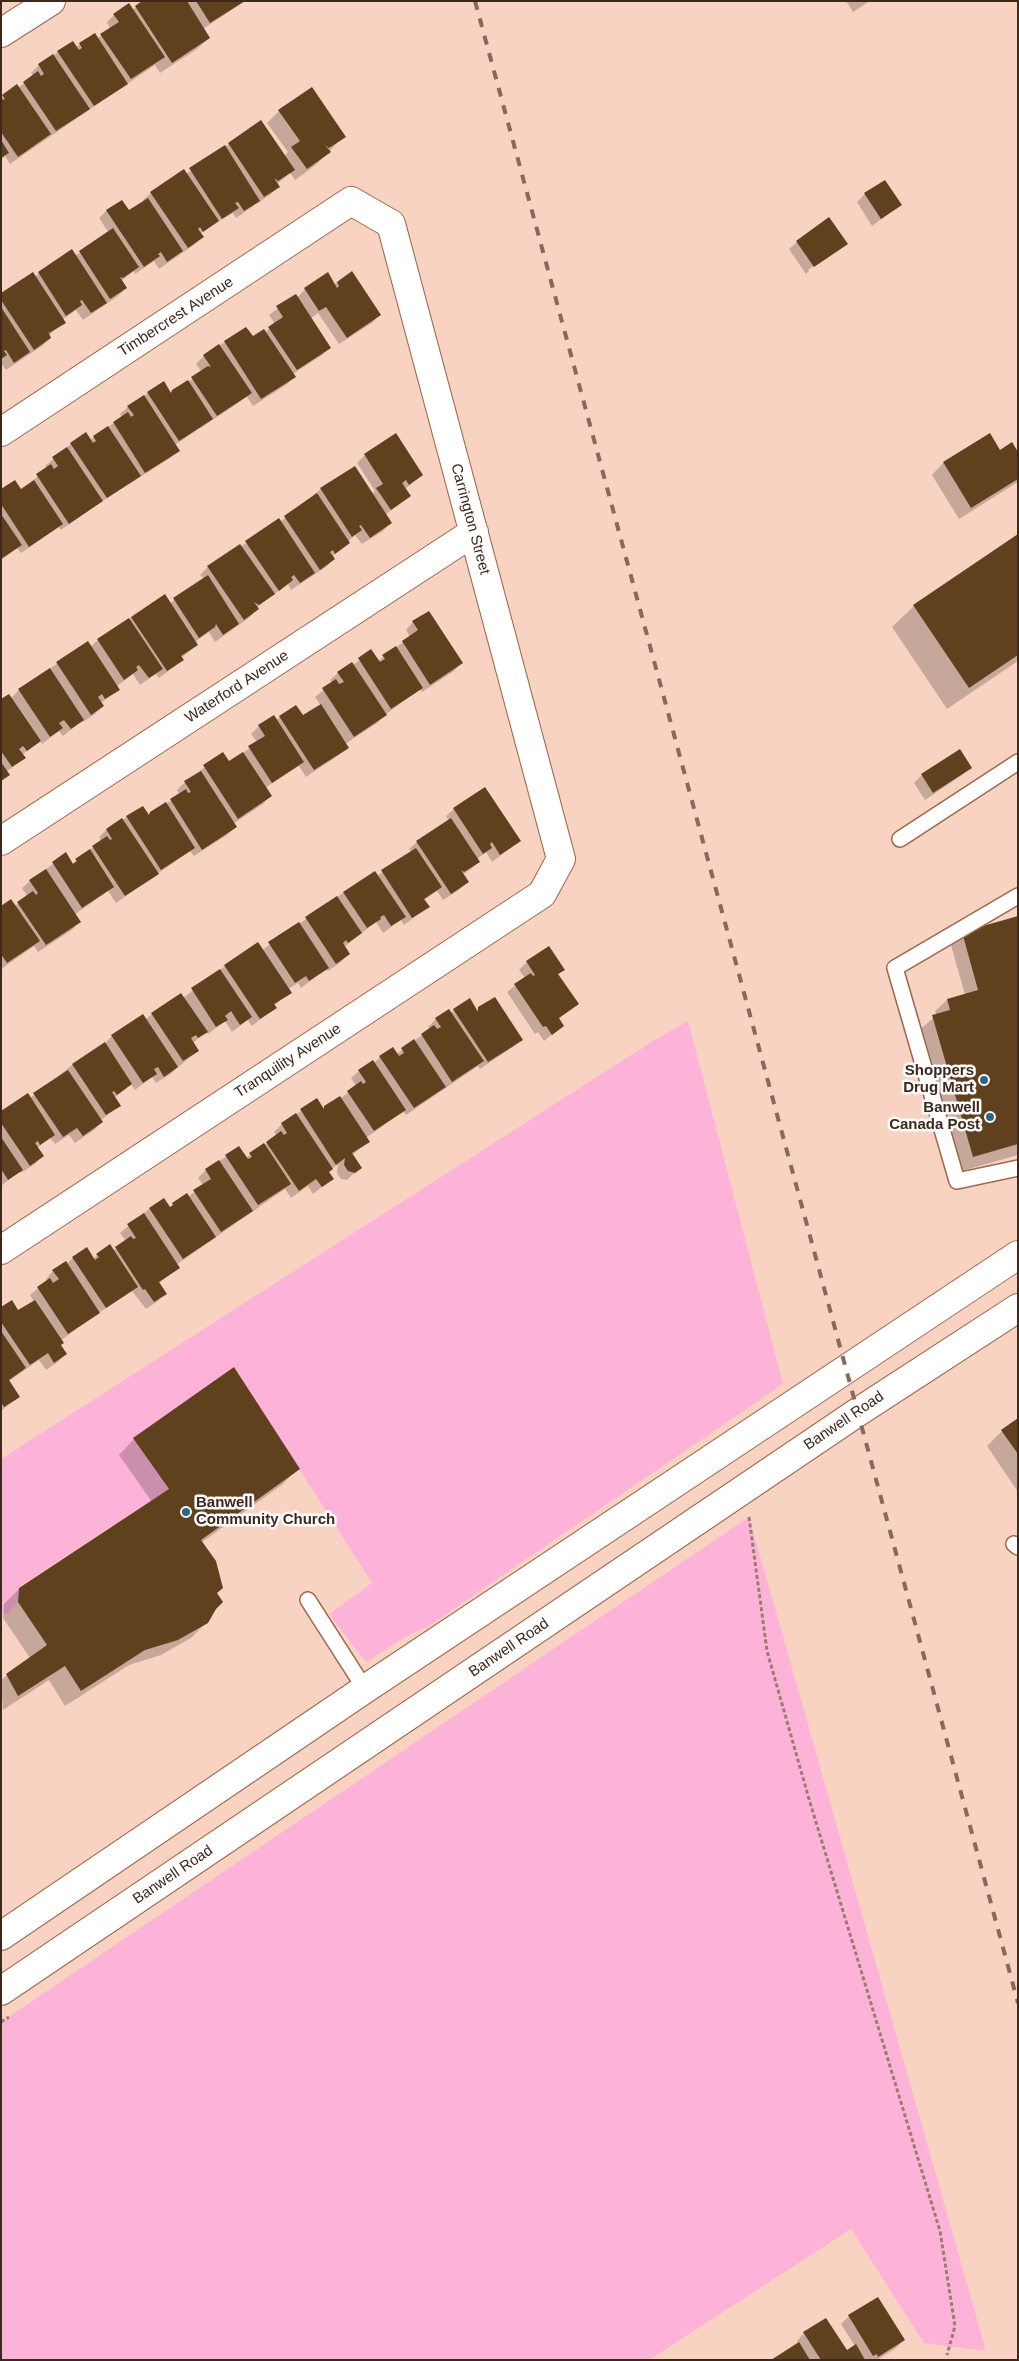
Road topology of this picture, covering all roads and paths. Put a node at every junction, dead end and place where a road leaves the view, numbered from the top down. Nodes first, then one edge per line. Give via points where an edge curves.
1 (51, 1) edge
2 (1, 33) edge
3 (351, 201) joint
4 (1, 432) edge
5 (474, 532) junction
6 (1018, 762) edge
7 (900, 839) dead end
8 (1, 841) edge
9 (561, 859) joint
10 (1018, 896) edge
11 (1018, 1168) edge
12 (1, 1250) edge
13 (1018, 1255) edge
14 (1018, 1308) edge
15 (749, 1517) dead end
16 (308, 1600) dead end
17 (365, 1689) junction
18 (1, 1936) edge
19 (1, 1991) edge
20 (947, 2355) dead end

1 - 2 street
3 - 4 street, Timbercrest Avenue
3 - 5 street, Carrington Street via 391,224
5 - 8 street, Waterford Avenue
5 - 9 street, Carrington Street
6 - 7 lane
9 - 12 street, Tranquility Avenue via 542,894
10 - 11 lane via 895,968 957,1181
13 - 17 street
14 - 19 street, Banwell Road via 858,1412
15 - 20 path via 767,1651 940,2231 955,2326
16 - 17 lane
17 - 18 street

